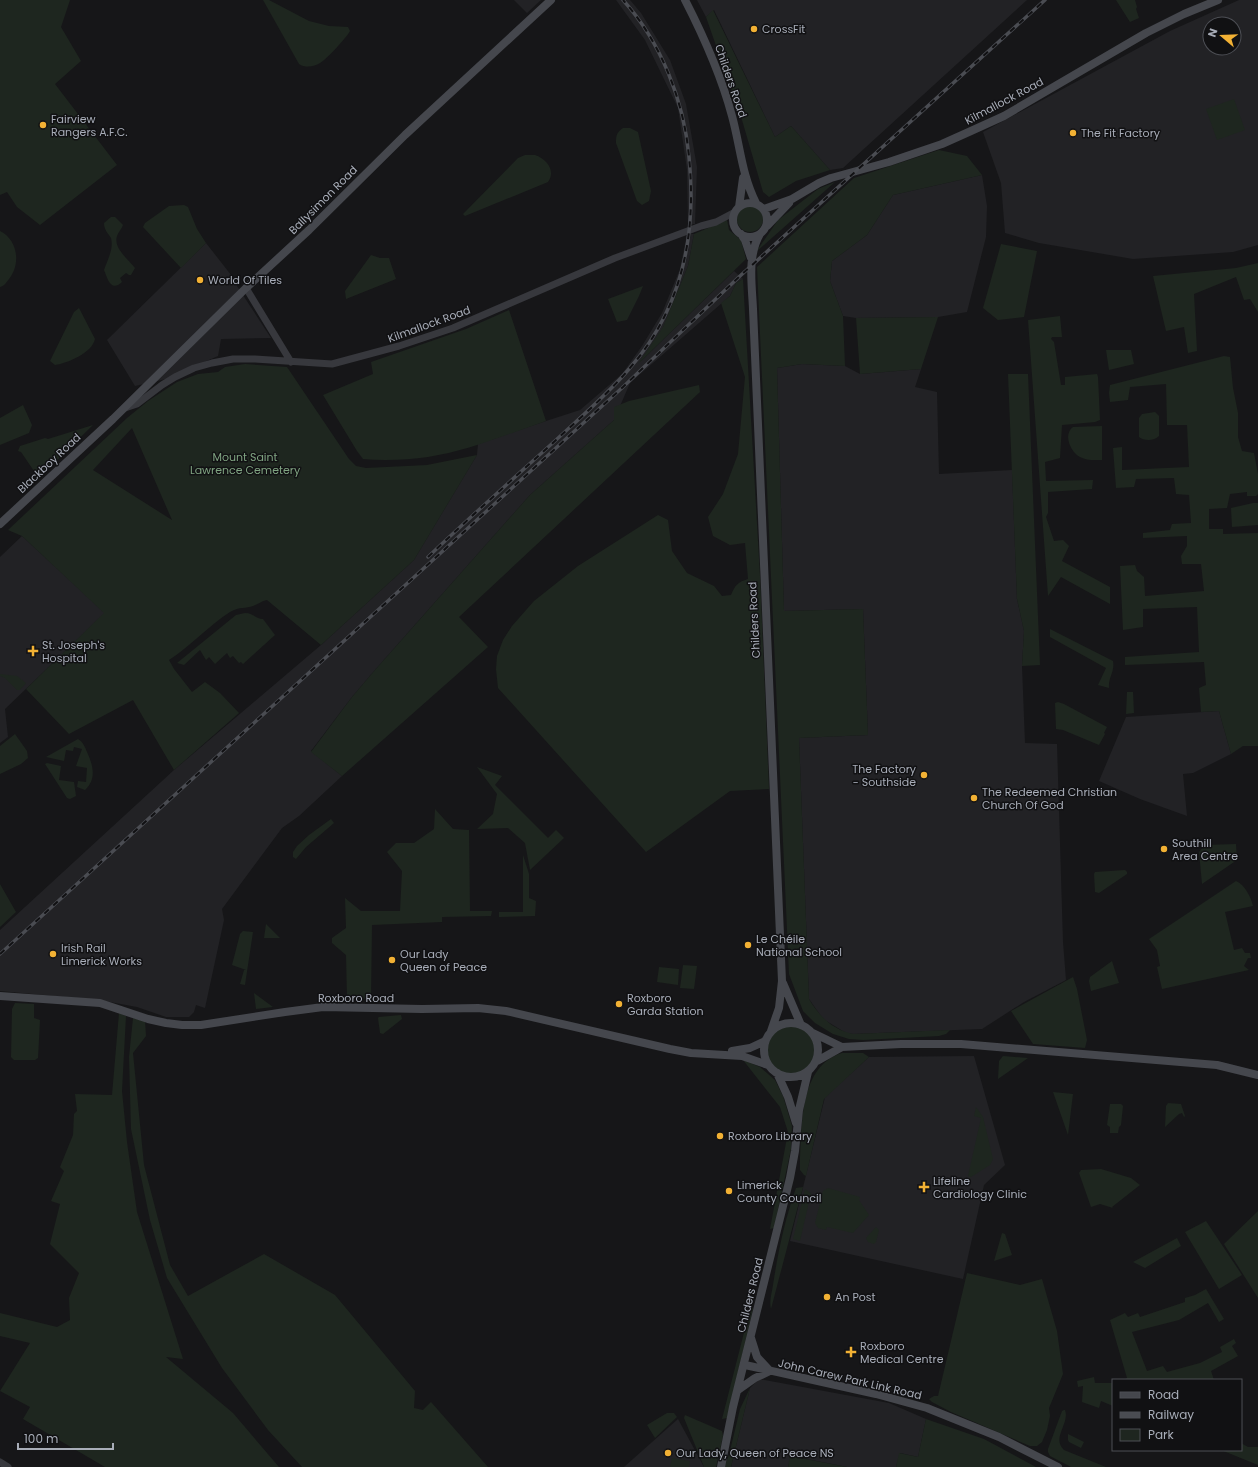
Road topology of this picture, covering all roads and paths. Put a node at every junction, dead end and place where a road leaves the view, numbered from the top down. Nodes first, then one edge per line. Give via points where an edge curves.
1 (551, 0) edge
2 (685, 0) edge
3 (1218, 0) edge
4 (744, 172) junction
5 (792, 199) junction
6 (756, 203) junction
7 (764, 209) junction
8 (737, 210) junction
9 (766, 227) junction
10 (741, 234) junction
11 (760, 234) junction
12 (752, 259) junction
13 (246, 288) junction
14 (291, 362) junction
15 (123, 408) junction
16 (113, 419) joint
17 (0, 524) edge
18 (782, 981) junction
19 (0, 996) edge
20 (801, 1025) junction
21 (771, 1031) junction
22 (811, 1031) junction
23 (765, 1041) junction
24 (842, 1047) junction
25 (712, 1053) junction
26 (817, 1061) junction
27 (768, 1065) junction
28 (808, 1072) junction
29 (777, 1074) junction
30 (1258, 1075) edge
31 (797, 1127) junction
32 (751, 1338) junction
33 (745, 1366) junction
34 (770, 1371) junction
35 (738, 1390) junction
36 (0, 1462) edge
37 (8, 1467) edge
38 (720, 1467) edge
39 (1058, 1467) edge

1 - 13 main road, Ballysimon Road via 441,101
2 - 4 main road, Childers Road via 705,38 726,95
3 - 5 main road, Kilmallock Road via 1146,33 1004,116 942,144 831,178
4 - 6 main road, Childers Road
4 - 8 main road, Childers Road
5 - 7 main road, Kilmallock Road
5 - 9 main road, Kilmallock Road
6 - 7 main road
6 - 8 main road via 745,203
7 - 9 main road via 768,218
8 - 10 main road via 733,223
8 - 14 street, Kilmallock Road via 716,222 615,258 453,328 332,364
9 - 11 main road
10 - 11 main road via 749,237
10 - 12 main road, Childers Road
11 - 12 main road, Childers Road
12 - 18 main road, Childers Road
13 - 14 street
13 - 15 main road, Ballysimon Road
14 - 15 street, Kilmallock Road via 254,359 212,362 194,368 162,385 136,404
15 - 16 main road, Ballysimon Road
16 - 17 main road, Blackboy Road
18 - 20 main road, Childers Road
18 - 21 main road, Childers Road via 780,1008
19 - 25 main road, Roxboro Road via 100,1003 166,1023 201,1025 323,1007 478,1008 506,1011 670,1049
20 - 21 main road via 788,1023
20 - 22 main road
21 - 23 main road
22 - 24 main road
22 - 26 main road via 819,1045
23 - 25 main road, Roxboro Road via 744,1050
23 - 27 main road via 764,1053
24 - 26 main road
24 - 30 main road via 960,1044 1217,1065
25 - 27 main road, Roxboro Road via 742,1056
26 - 28 main road
27 - 29 main road
28 - 29 main road via 792,1078
28 - 31 main road, Childers Road
29 - 31 main road, Childers Road via 788,1097
31 - 32 main road, Childers Road via 790,1178
32 - 33 main road, Childers Road
32 - 34 main road via 757,1357
33 - 34 main road, John Carew Park Link Road
33 - 35 main road, Childers Road
34 - 35 main road
34 - 39 main road, John Carew Park Link Road via 927,1408 999,1437
35 - 38 main road, Childers Road
36 - 37 street

